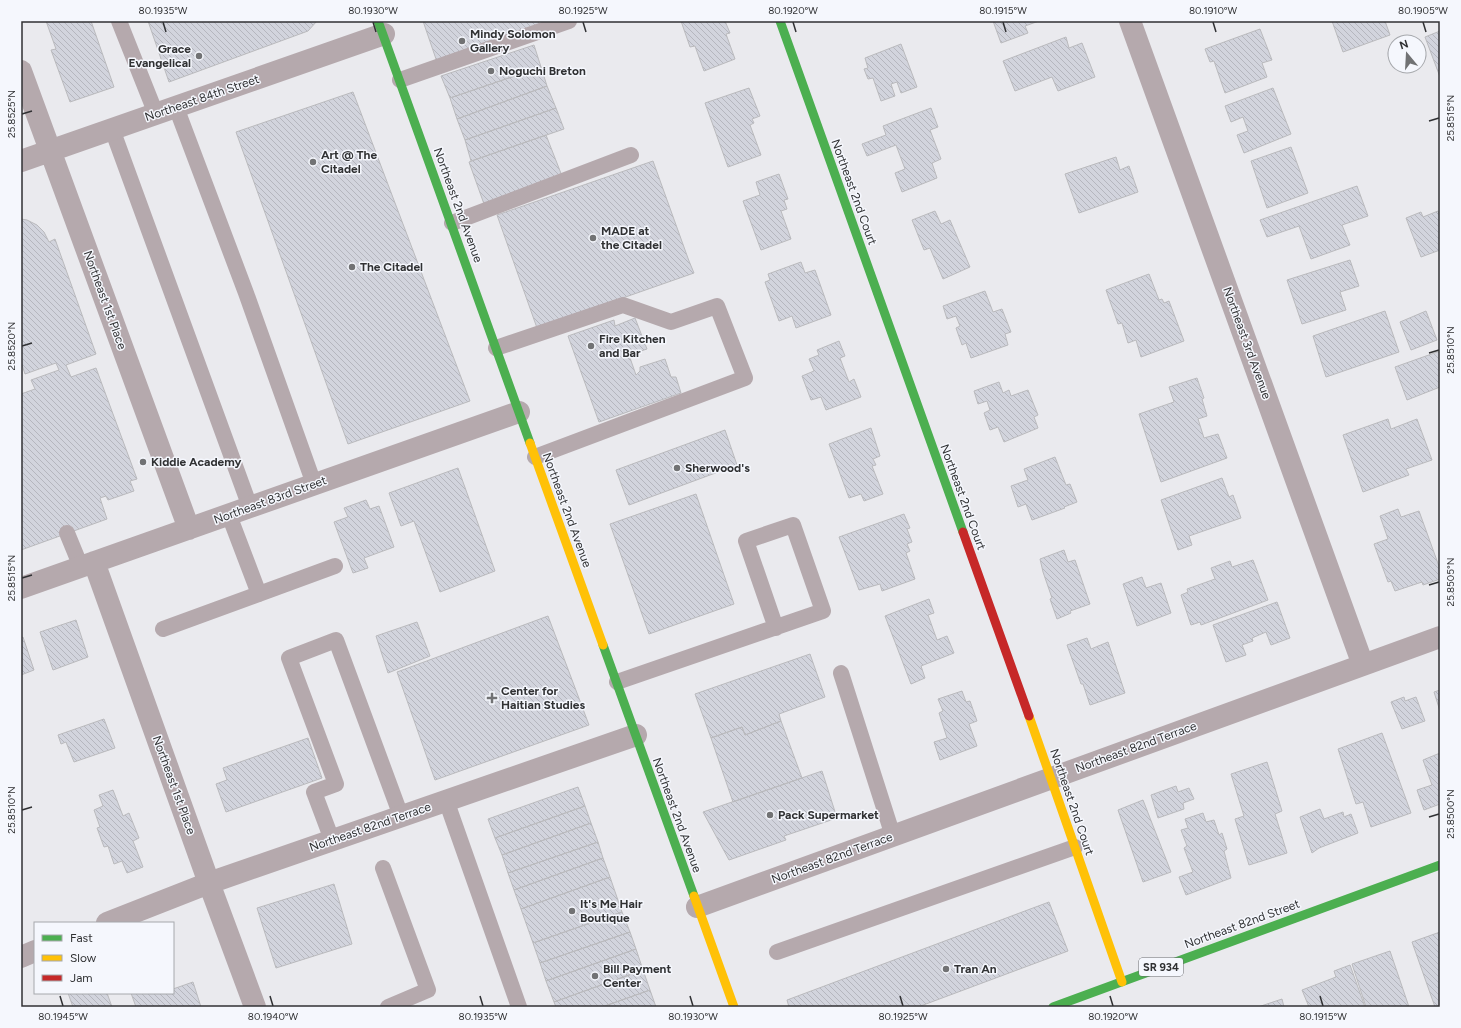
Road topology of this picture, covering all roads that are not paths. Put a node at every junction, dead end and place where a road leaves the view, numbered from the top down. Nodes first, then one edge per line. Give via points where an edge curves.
1 (119, 21) edge
2 (569, 21) edge
3 (780, 21) edge
4 (1130, 21) edge
5 (381, 28) edge
6 (21, 73) edge
7 (400, 80) junction
8 (176, 107) junction
9 (156, 114) junction
10 (112, 129) junction
11 (51, 151) junction
12 (631, 155) dead end
13 (21, 161) edge
14 (452, 223) junction
15 (496, 348) junction
16 (519, 412) junction
17 (535, 456) junction
18 (314, 484) junction
19 (250, 507) junction
20 (229, 515) junction
21 (189, 529) junction
22 (67, 533) dead end
23 (88, 564) junction
24 (335, 566) dead end
25 (21, 588) edge
26 (259, 594) junction
27 (776, 628) junction
28 (164, 629) dead end
29 (1440, 637) edge
30 (1363, 665) junction
31 (841, 673) dead end
32 (617, 682) junction
33 (636, 735) junction
34 (1051, 778) junction
35 (446, 800) junction
36 (401, 816) junction
37 (893, 836) junction
38 (332, 840) junction
39 (1075, 846) junction
40 (1440, 865) edge
41 (383, 868) dead end
42 (209, 883) junction
43 (698, 908) junction
44 (110, 922) edge
45 (34, 951) edge
46 (777, 952) dead end
47 (21, 957) edge
48 (1122, 982) junction
49 (255, 1007) edge
50 (388, 1007) edge
51 (519, 1007) edge
52 (734, 1007) edge
53 (1053, 1007) edge

1 - 9 lane
2 - 7 lane
3 - 34 main road, Northeast 2nd Court
4 - 30 street, Northeast 3rd Avenue
5 - 7 main road, Northeast 2nd Avenue
5 - 8 street, Northeast 84th Street
6 - 11 street, Northeast 1st Place
7 - 14 main road, Northeast 2nd Avenue
8 - 9 street, Northeast 84th Street
8 - 18 lane
9 - 10 street, Northeast 84th Street
10 - 11 street, Northeast 84th Street
10 - 19 lane
11 - 13 street, Northeast 84th Street
11 - 21 street, Northeast 1st Place
12 - 14 lane
14 - 15 main road, Northeast 2nd Avenue
15 - 16 main road, Northeast 2nd Avenue
15 - 17 lane via 623,305 671,322 718,306 745,378
16 - 17 main road, Northeast 2nd Avenue
16 - 18 street, Northeast 83rd Street
17 - 32 main road, Northeast 2nd Avenue
18 - 19 street, Northeast 83rd Street
19 - 20 street, Northeast 83rd Street
20 - 21 street, Northeast 83rd Street
20 - 26 lane
21 - 23 street, Northeast 83rd Street
22 - 23 lane
23 - 25 street, Northeast 83rd Street
23 - 42 street, Northeast 1st Place
24 - 26 lane
26 - 28 lane
27 - 27 lane via 823,611 793,525 746,541
27 - 32 lane
29 - 30 street, Northeast 82nd Terrace
30 - 34 street, Northeast 82nd Terrace
31 - 37 lane
32 - 33 main road, Northeast 2nd Avenue
33 - 35 street, Northeast 82nd Terrace
33 - 43 main road, Northeast 2nd Avenue
34 - 37 street, Northeast 82nd Terrace
34 - 39 main road, Northeast 2nd Court
35 - 36 street, Northeast 82nd Terrace
35 - 51 lane
36 - 38 street, Northeast 82nd Terrace
36 - 38 lane via 336,640 288,658 336,784 314,792
37 - 43 street, Northeast 82nd Terrace
38 - 42 street, Northeast 82nd Terrace
39 - 46 lane
39 - 48 main road, Northeast 2nd Court
40 - 48 main road, Northeast 82nd Street / SR 934
41 - 50 lane via 428,990
42 - 44 street, Northeast 82nd Terrace
42 - 49 street, Northeast 1st Place
43 - 52 main road, Northeast 2nd Avenue
45 - 47 street
48 - 53 main road, Northeast 82nd Street / SR 934

